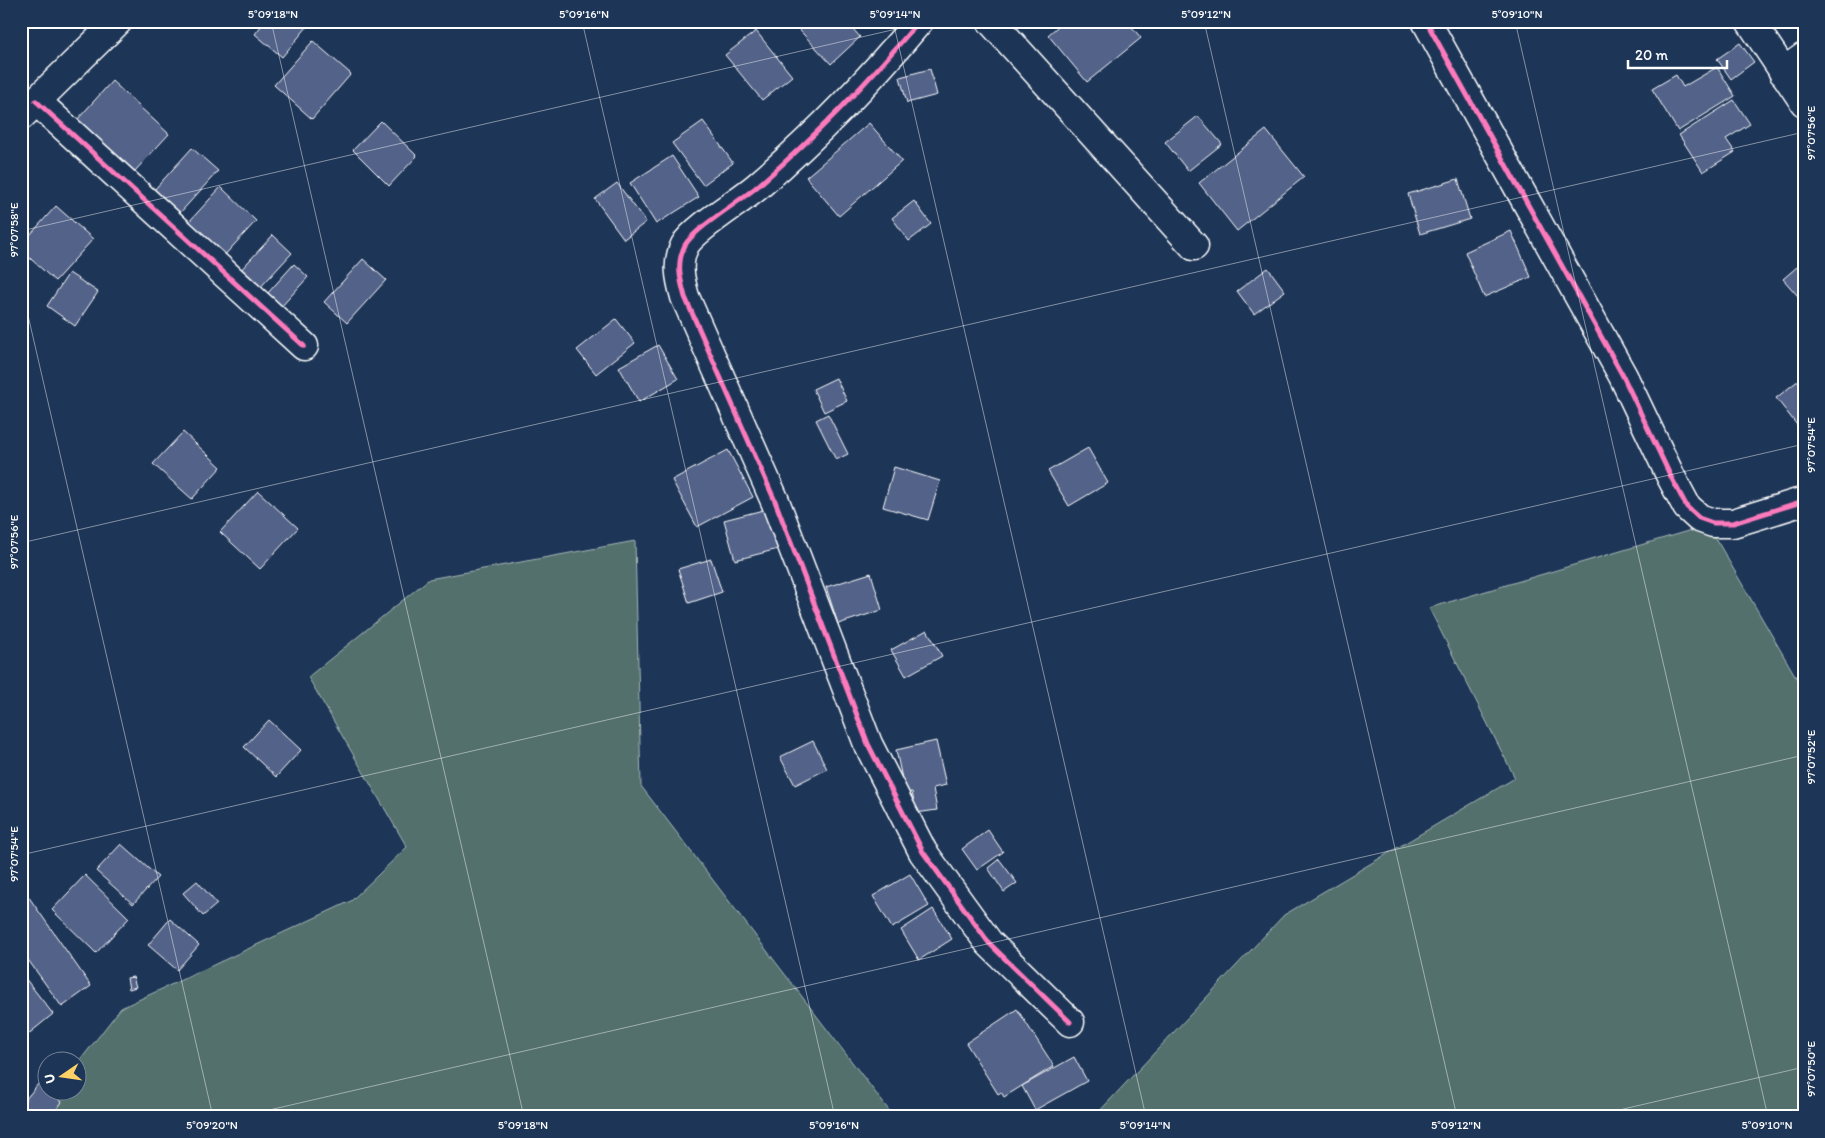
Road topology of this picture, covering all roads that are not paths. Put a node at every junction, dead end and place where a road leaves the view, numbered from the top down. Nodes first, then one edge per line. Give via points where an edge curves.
1 (118, 21) edge
2 (919, 21) edge
3 (992, 21) edge
4 (1426, 21) edge
5 (1750, 21) edge
6 (1794, 65) edge
7 (1804, 102) edge
8 (29, 108) edge
9 (1194, 246) dead end
10 (304, 346) dead end
11 (1804, 501) edge
12 (1070, 1022) dead end

1 - 8 street
2 - 12 street via 849,100 758,186 686,243 680,256 680,279 774,501 868,744 923,852 989,944
3 - 9 street
4 - 11 street via 1623,376 1688,507 1700,518 1713,523 1733,522
5 - 6 street
6 - 7 street
8 - 10 street

